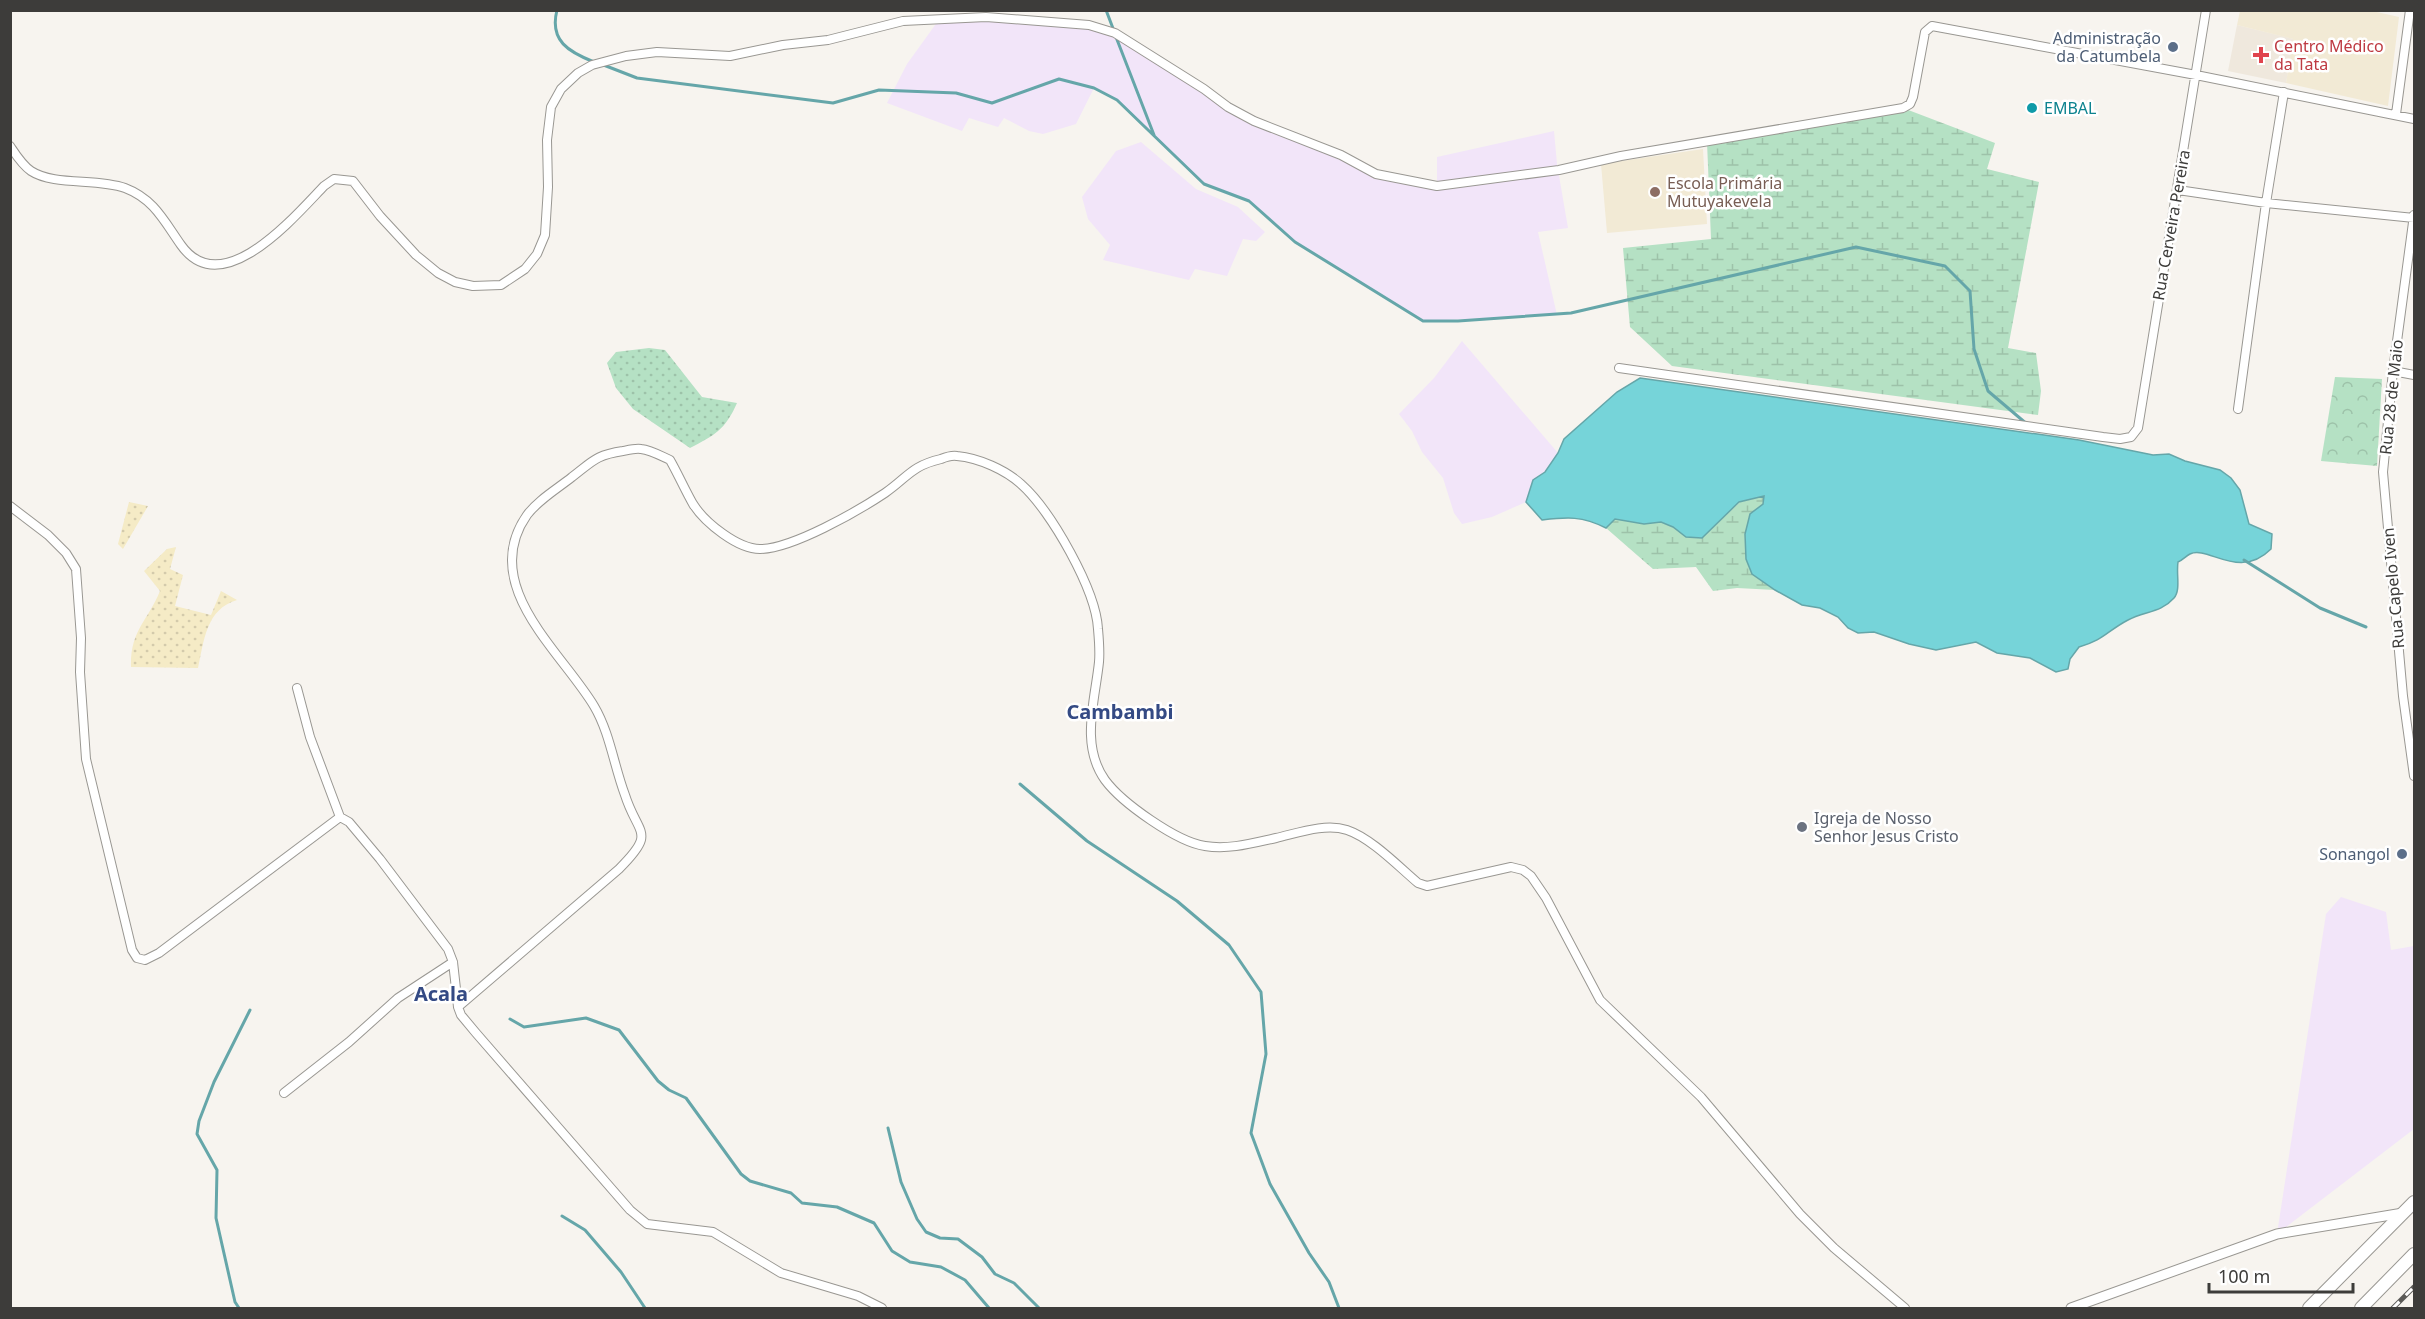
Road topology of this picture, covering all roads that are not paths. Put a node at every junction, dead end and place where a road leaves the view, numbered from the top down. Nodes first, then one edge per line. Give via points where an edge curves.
1 (2206, 10) edge
2 (2407, 11) edge
3 (2196, 75) junction
4 (2284, 92) junction
5 (2396, 114) junction
6 (2415, 119) edge
7 (10, 146) edge
8 (2178, 190) junction
9 (2266, 203) junction
10 (2414, 216) edge
11 (1619, 368) dead end
12 (2393, 371) junction
13 (2415, 375) edge
14 (2238, 409) dead end
15 (2383, 472) joint
16 (10, 506) edge
17 (297, 688) dead end
18 (2412, 736) edge
19 (2415, 776) edge
20 (340, 817) junction
21 (453, 962) junction
22 (458, 1007) junction
23 (284, 1093) dead end
24 (2415, 1202) edge
25 (2403, 1213) junction
26 (2415, 1254) edge
27 (882, 1308) edge
28 (1905, 1308) edge
29 (2071, 1308) edge
30 (2309, 1308) edge
31 (2361, 1308) edge

1 - 3 street, Rua Cerveira Pereira
2 - 5 street
3 - 4 street
3 - 7 street via 1932,26 1925,32 1913,97 1903,108 1559,170 1437,186 1376,174 1341,155 1254,121 1124,37 1089,25 986,17 903,21 828,40 730,56 657,52 626,56 578,73 555,97 551,107 545,235 537,254 525,269 501,285 482,286 455,282 438,273 416,255 352,181 334,179 324,186 262,246 241,259 209,263 189,254 153,204 138,194 122,187 32,172
3 - 8 street, Rua Cerveira Pereira
4 - 5 street
4 - 9 street
5 - 6 street
8 - 9 street
8 - 11 street, Rua Cerveira Pereira via 2138,428 2132,437 2112,438
9 - 10 street
9 - 14 street
10 - 12 street, Rua 28 de Maio
12 - 13 street
12 - 15 street, Rua 28 de Maio
15 - 18 street, Rua Capelo Iven via 2403,696
16 - 20 street via 48,535 75,569 86,759 137,958 145,960 159,953
17 - 20 street via 310,737
18 - 19 street, Rua Capelo Iven
20 - 21 street via 349,822 394,876 448,949
21 - 22 street
21 - 23 street via 398,998
22 - 27 street via 476,1033 630,1210 647,1224 713,1232 781,1273 858,1296
22 - 28 street via 619,869 643,837 627,803 611,744 594,706 547,644 518,592 513,546 528,514 602,454 640,448 670,460 694,506 708,522 726,536 759,550 785,545 817,530 874,500 923,463 955,455 999,469 1021,484 1050,520 1085,580 1096,609 1098,628 1092,750 1104,778 1128,805 1184,840 1205,846 1240,846 1318,829 1346,830 1427,886 1511,867 1523,870 1546,898 1600,1000 1701,1096 1800,1214
24 - 25 highway
25 - 29 street via 2277,1234
25 - 30 highway
26 - 31 highway

